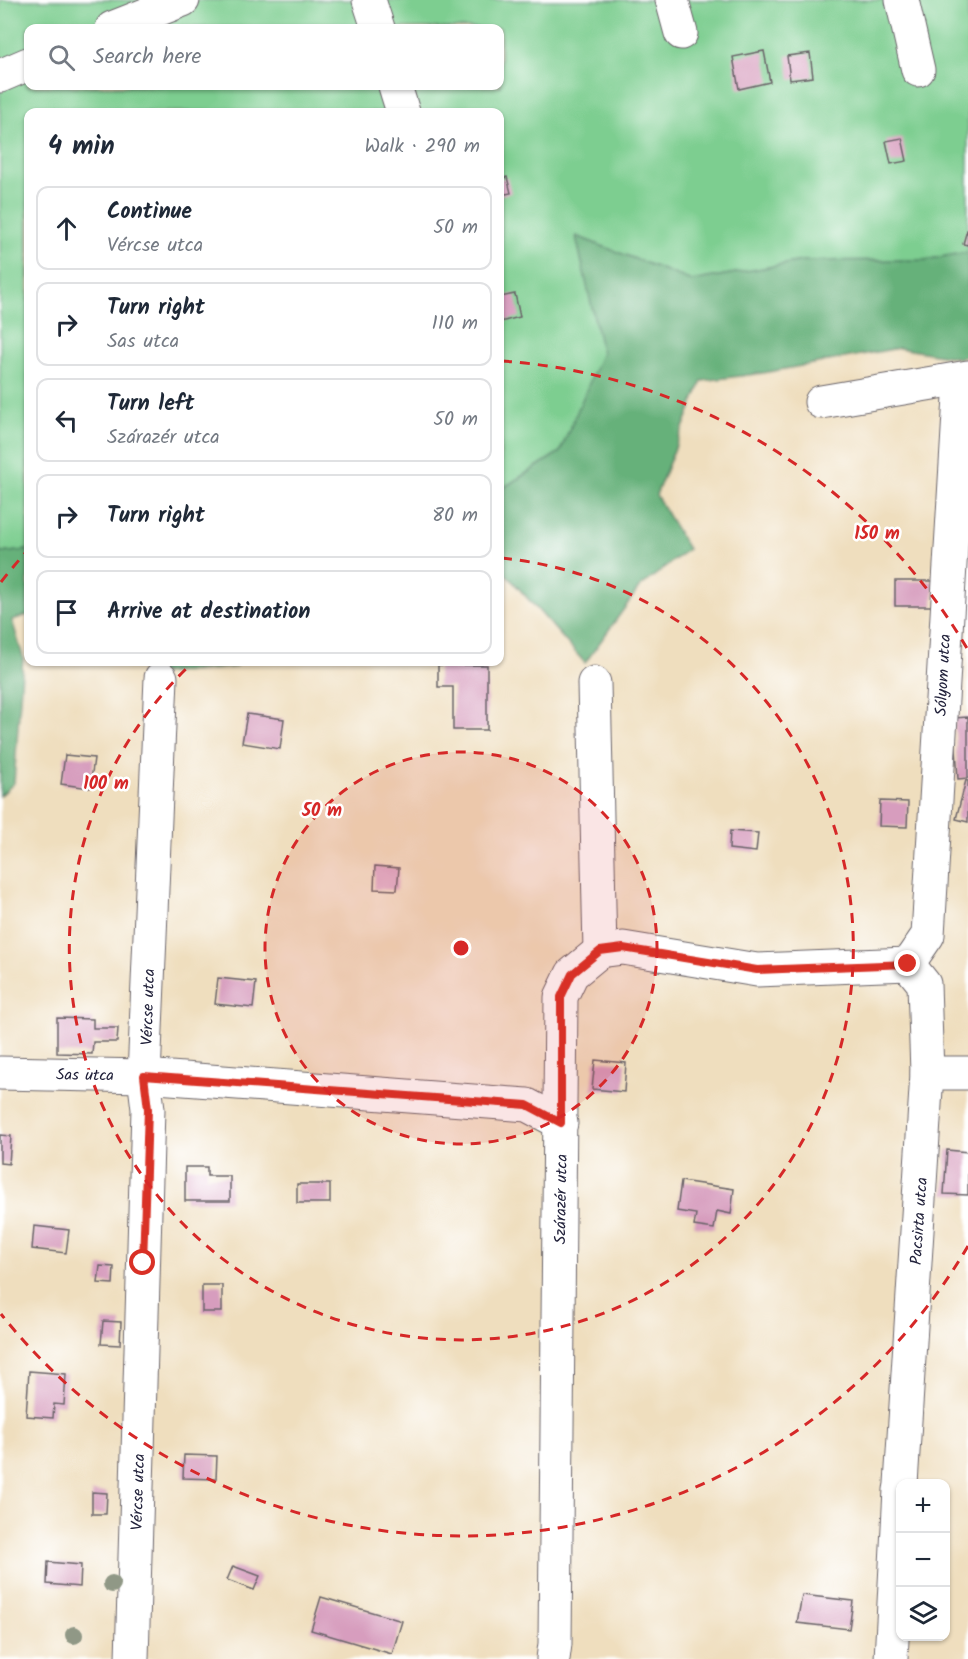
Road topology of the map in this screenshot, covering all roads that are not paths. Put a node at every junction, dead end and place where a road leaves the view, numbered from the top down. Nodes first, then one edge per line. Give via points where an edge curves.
1 (183, 0) edge
2 (369, 0) edge
3 (672, 0) edge
4 (902, 0) edge
5 (122, 24) edge
6 (377, 24) edge
7 (681, 33) dead end
8 (24, 66) edge
9 (918, 70) dead end
10 (0, 76) edge
11 (396, 90) edge
12 (402, 108) edge
13 (964, 378) edge
14 (820, 402) dead end
15 (955, 662) edge
16 (161, 678) dead end
17 (594, 683) dead end
18 (600, 951) junction
19 (908, 964) junction
20 (0, 1073) edge
21 (927, 1073) junction
22 (968, 1073) edge
23 (144, 1076) junction
24 (561, 1123) junction
25 (901, 1479) edge
26 (898, 1533) edge
27 (132, 1659) edge
28 (553, 1659) edge
29 (891, 1659) edge

1 - 5 street
2 - 6 street
3 - 7 street
4 - 9 street
8 - 10 street
11 - 12 street
13 - 14 street
13 - 15 street, Sólyom utca
15 - 19 street, Sólyom utca via 928,934
16 - 23 street, Vércse utca
17 - 18 street
18 - 19 street via 623,948 757,970
18 - 24 street, Szárazér utca via 572,974 561,997
19 - 21 street, Pacsirta utca via 924,984
20 - 23 street, Sas utca
21 - 22 street
21 - 25 street, Pacsirta utca
23 - 24 street, Sas utca via 527,1105
23 - 27 street, Vércse utca via 148,1109
24 - 28 street, Szárazér utca
26 - 29 street

